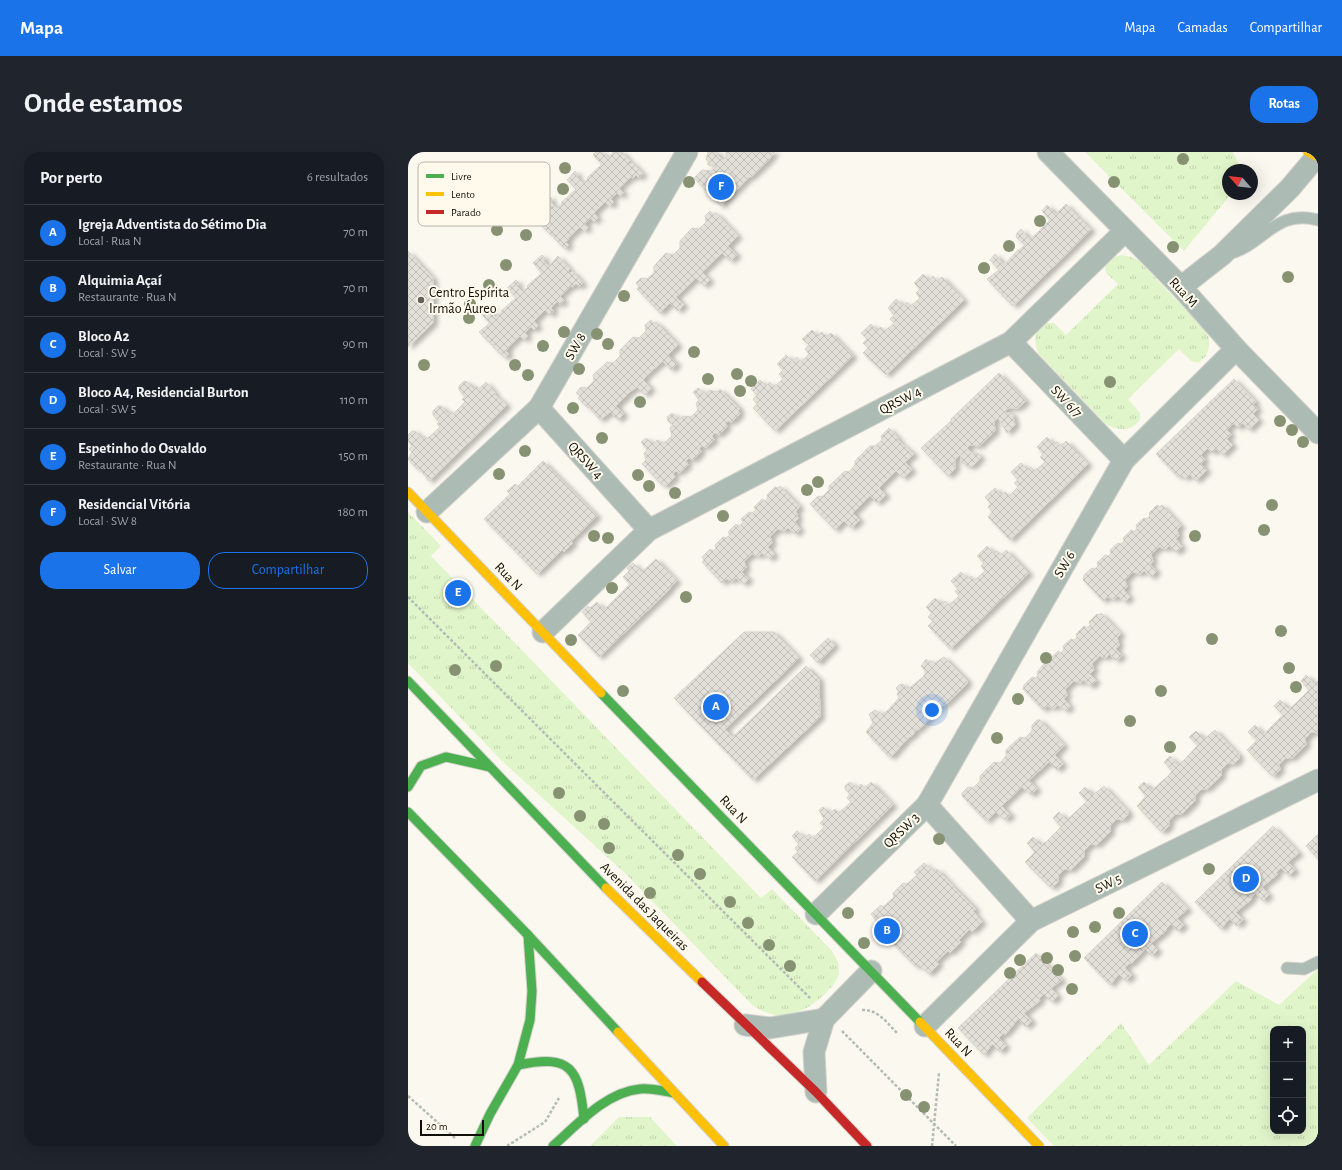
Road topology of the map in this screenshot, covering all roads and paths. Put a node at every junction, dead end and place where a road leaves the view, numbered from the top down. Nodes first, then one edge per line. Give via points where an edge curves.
1 (686, 152) edge
2 (1048, 152) edge
3 (1314, 155) edge
4 (1318, 220) edge
5 (1125, 231) junction
6 (1222, 255) junction
7 (1181, 287) junction
8 (1011, 342) junction
9 (1236, 349) junction
10 (539, 408) junction
11 (1318, 433) edge
12 (1124, 460) junction
13 (408, 492) edge
14 (427, 512) junction
15 (649, 530) junction
16 (408, 597) edge
17 (543, 632) junction
18 (408, 681) edge
19 (491, 768) junction
20 (1318, 780) edge
21 (408, 787) edge
22 (927, 805) junction
23 (408, 812) edge
24 (816, 914) junction
25 (1031, 921) junction
26 (528, 935) junction
27 (1318, 962) edge
28 (1287, 968) dead end
29 (871, 971) junction
30 (857, 1014) dead end
31 (825, 1017) junction
32 (745, 1025) junction
33 (925, 1026) junction
34 (900, 1036) dead end
35 (946, 1049) junction
36 (518, 1065) junction
37 (933, 1068) dead end
38 (938, 1074) junction
39 (816, 1092) junction
40 (561, 1093) dead end
41 (674, 1093) junction
42 (408, 1096) edge
43 (584, 1120) junction
44 (934, 1124) junction
45 (459, 1141) dead end
46 (475, 1146) edge
47 (507, 1146) edge
48 (553, 1146) edge
49 (724, 1146) edge
50 (866, 1146) edge
51 (932, 1146) edge
52 (956, 1146) edge
53 (1038, 1146) edge

1 - 10 street, SW 8
2 - 5 street, Rua M
3 - 6 street via 1290,188
4 - 6 lane via 1309,217 1282,221 1240,251
5 - 7 street, Rua M
5 - 8 street, QRSW 4
6 - 7 street
7 - 9 street, Rua M
8 - 12 street, SW 6/7
8 - 15 street, QRSW 4
9 - 11 street, Rua M
9 - 12 street, SW 6
10 - 14 street, SW 8
10 - 15 street, QRSW 4
12 - 22 street, SW 6
13 - 14 main road, Rua N
14 - 17 main road, Rua N
15 - 17 street, QRSW 4
16 - 31 path
17 - 24 main road, Rua N
18 - 19 main road, Avenida das Jaqueiras
19 - 21 main road via 446,757 421,766
19 - 32 main road, Avenida das Jaqueiras via 613,896
20 - 25 street, SW 5
22 - 24 street, QRSW 3
22 - 25 street, QRSW 3
23 - 26 main road
24 - 29 main road, Rua N
25 - 33 street, SW 5
26 - 36 main road via 532,991 530,1020
26 - 41 main road
27 - 28 lane via 1304,969
29 - 31 street
29 - 33 main road, Rua N
30 - 34 path via 863,1010 870,1010
31 - 32 street via 770,1028
31 - 39 street via 814,1052
31 - 44 path
32 - 39 main road, Avenida das Jaqueiras
33 - 35 main road, Rua N
35 - 38 path
35 - 53 main road, Rua N
36 - 43 main road via 555,1061 567,1068 576,1078 580,1090
36 - 46 main road
37 - 38 path
38 - 44 path
39 - 50 main road, Avenida das Jaqueiras
40 - 47 path via 545,1122
41 - 43 main road via 650,1089 633,1090 614,1098
41 - 49 main road
42 - 45 path
43 - 48 main road
44 - 51 path
44 - 52 path

